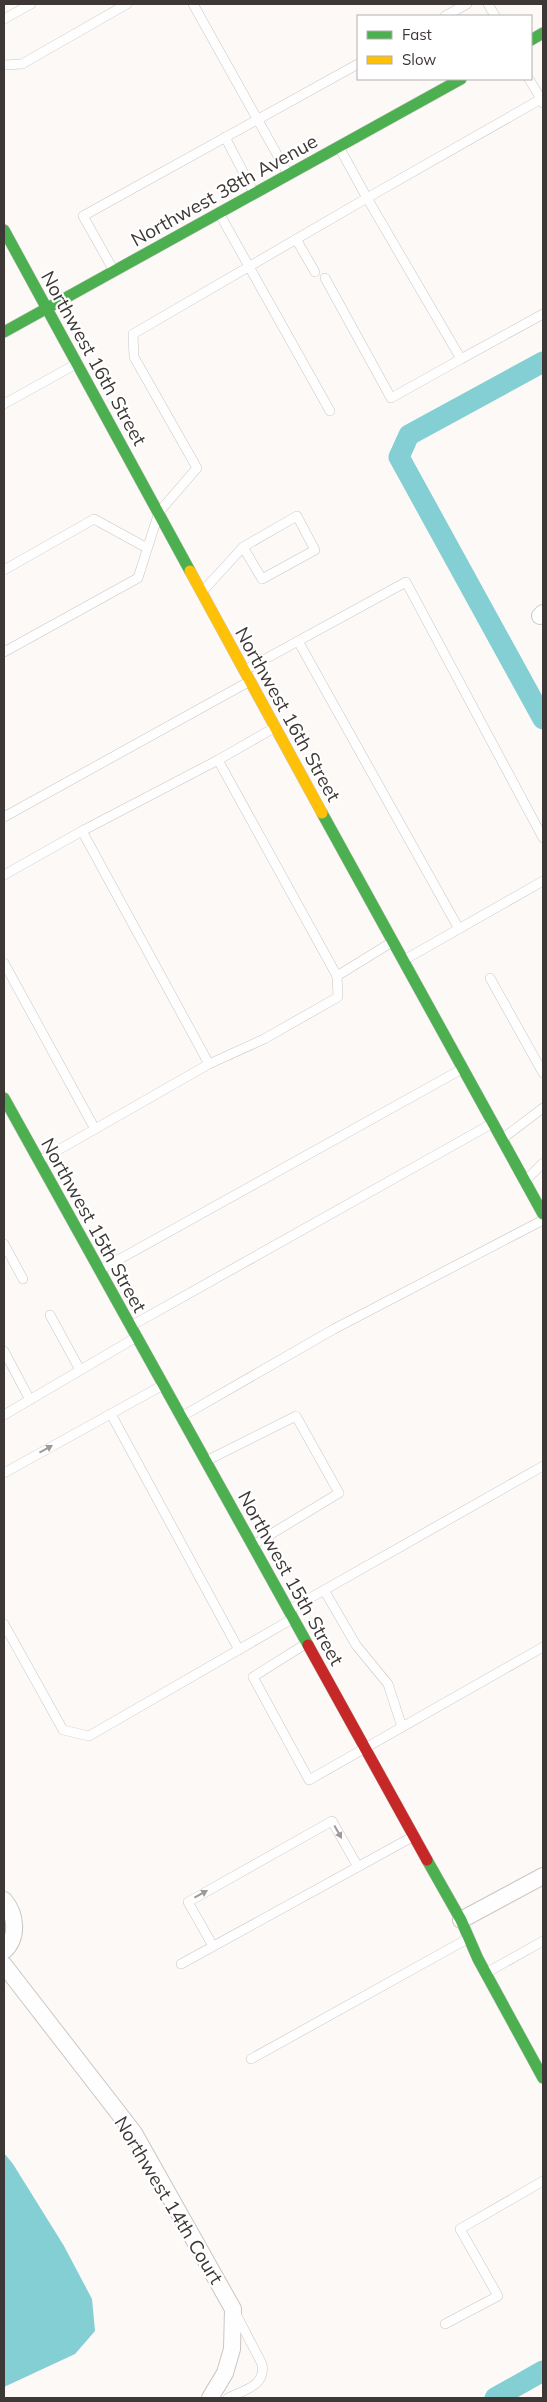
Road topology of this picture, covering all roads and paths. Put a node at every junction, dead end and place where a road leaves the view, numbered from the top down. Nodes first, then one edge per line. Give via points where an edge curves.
1 (31, 4) edge
2 (127, 4) edge
3 (193, 4) edge
4 (467, 4) edge
5 (488, 4) edge
6 (447, 15) edge
7 (494, 15) edge
8 (4, 19) edge
9 (543, 33) edge
10 (532, 39) edge
11 (4, 65) edge
12 (357, 65) edge
13 (459, 80) edge
14 (530, 80) edge
15 (543, 100) edge
16 (259, 119) junction
17 (225, 137) junction
18 (338, 146) junction
19 (288, 175) junction
20 (255, 193) junction
21 (367, 198) junction
22 (219, 213) junction
23 (4, 230) edge
24 (296, 239) junction
25 (249, 266) junction
26 (114, 271) junction
27 (315, 272) dead end
28 (325, 278) dead end
29 (48, 308) junction
30 (543, 314) edge
31 (4, 332) edge
32 (460, 359) junction
33 (78, 363) junction
34 (4, 404) edge
35 (330, 412) dead end
36 (159, 512) junction
37 (243, 547) junction
38 (147, 548) junction
39 (4, 570) edge
40 (202, 592) junction
41 (298, 641) junction
42 (4, 652) edge
43 (245, 670) junction
44 (250, 681) junction
45 (276, 727) junction
46 (218, 760) junction
47 (4, 817) edge
48 (82, 831) junction
49 (543, 838) edge
50 (4, 875) edge
51 (543, 881) edge
52 (459, 929) junction
53 (393, 942) junction
54 (403, 961) junction
55 (4, 963) edge
56 (337, 976) junction
57 (490, 978) dead end
58 (209, 1064) junction
59 (462, 1069) junction
60 (543, 1073) edge
61 (4, 1098) edge
62 (543, 1108) edge
63 (493, 1123) junction
64 (95, 1129) junction
65 (502, 1140) junction
66 (38, 1161) junction
67 (543, 1163) edge
68 (525, 1181) junction
69 (543, 1214) edge
70 (543, 1220) edge
71 (4, 1244) edge
72 (100, 1270) junction
73 (23, 1279) dead end
74 (50, 1315) dead end
75 (130, 1326) junction
76 (137, 1337) junction
77 (4, 1352) edge
78 (80, 1370) junction
79 (163, 1385) junction
80 (30, 1400) junction
81 (111, 1414) junction
82 (4, 1415) edge
83 (181, 1417) junction
84 (206, 1461) junction
85 (543, 1466) edge
86 (4, 1473) edge
87 (253, 1545) junction
88 (324, 1590) junction
89 (291, 1614) junction
90 (4, 1624) edge
91 (307, 1643) junction
92 (543, 1647) edge
93 (239, 1650) junction
94 (402, 1727) junction
95 (366, 1748) junction
96 (414, 1836) junction
97 (358, 1867) junction
98 (543, 1876) edge
99 (4, 1900) edge
100 (461, 1920) junction
101 (469, 1938) junction
102 (543, 1941) edge
103 (213, 1946) junction
104 (4, 1951) edge
105 (181, 1964) dead end
106 (4, 1965) edge
107 (486, 1974) junction
108 (251, 2059) dead end
109 (543, 2078) edge
110 (543, 2181) edge
111 (233, 2309) junction
112 (445, 2324) dead end
113 (210, 2398) edge
114 (228, 2398) edge

1 - 8 lane
2 - 11 lane via 22,64
3 - 16 lane
4 - 6 lane
5 - 7 lane
9 - 10 street
12 - 16 lane
13 - 18 street, Northwest 38th Avenue
14 - 15 lane
15 - 21 lane
16 - 17 lane
16 - 19 lane
17 - 20 lane
17 - 26 lane via 83,216
18 - 19 street, Northwest 38th Avenue
18 - 21 lane
19 - 20 street, Northwest 38th Avenue
20 - 22 street, Northwest 38th Avenue
21 - 24 lane
21 - 32 lane
22 - 25 lane
22 - 26 street, Northwest 38th Avenue
23 - 29 street, Northwest 16th Street
24 - 25 lane
24 - 27 lane
25 - 35 lane
25 - 36 lane via 132,334 134,357 198,468
26 - 29 street, Northwest 38th Avenue
28 - 32 lane via 391,398
29 - 31 street, Northwest 38th Avenue
29 - 33 street, Northwest 16th Street
30 - 32 lane
33 - 34 lane
33 - 36 street, Northwest 16th Street
36 - 38 lane
36 - 40 street, Northwest 16th Street
37 - 37 lane via 297,516 315,550 262,579
37 - 40 lane
38 - 39 lane via 94,519
38 - 42 lane via 138,578
40 - 43 street, Northwest 16th Street
41 - 43 lane
41 - 49 lane via 406,582
41 - 52 lane
43 - 44 street, Northwest 16th Street
44 - 45 street, Northwest 16th Street
44 - 47 lane
45 - 46 lane
45 - 53 street, Northwest 16th Street
46 - 48 lane
46 - 56 lane
48 - 50 lane
48 - 58 lane
51 - 52 lane
52 - 54 lane
53 - 54 street, Northwest 16th Street
53 - 56 lane
54 - 59 street, Northwest 16th Street
55 - 64 lane
56 - 58 lane via 338,997 264,1039
57 - 60 lane
58 - 64 lane
59 - 63 street, Northwest 16th Street
59 - 72 lane
61 - 66 street, Northwest 15th Street
62 - 65 lane
63 - 65 street, Northwest 16th Street
63 - 75 lane
64 - 66 lane
65 - 68 street, Northwest 16th Street
66 - 72 street, Northwest 15th Street
67 - 68 lane
68 - 69 street, Northwest 16th Street
70 - 83 lane via 334,1329
71 - 73 lane
72 - 75 street, Northwest 15th Street
74 - 78 lane
75 - 76 street, Northwest 15th Street
76 - 78 lane
76 - 79 street, Northwest 15th Street
77 - 80 lane
78 - 80 lane
79 - 81 lane
79 - 83 street, Northwest 15th Street
80 - 82 lane
86 -> 81 lane
81 - 93 lane
83 - 84 street, Northwest 15th Street
84 - 87 street, Northwest 15th Street
84 - 87 lane via 296,1416 339,1493
85 - 88 lane
87 - 89 street, Northwest 15th Street
88 - 89 lane
88 - 94 lane via 356,1645 388,1684
89 - 91 street, Northwest 15th Street
89 - 93 lane
90 - 93 lane via 63,1730 89,1736
91 - 95 street, Northwest 15th Street
91 - 95 lane via 252,1677 309,1780
92 - 94 lane
94 - 95 lane
95 - 96 street, Northwest 15th Street
96 - 97 lane
96 - 100 street, Northwest 15th Street
97 - 103 lane
103 -> 97 lane via 188,1902 332,1821
98 - 100 street
99 - 104 street via 15,1920 14,1934
100 - 101 street, Northwest 15th Street
101 - 107 street, Northwest 15th Street
101 - 108 lane
102 - 107 lane
103 - 105 lane
106 - 111 street, Northwest 14th Court via 134,2133
107 - 109 street, Northwest 15th Street
110 - 112 lane via 460,2229 498,2296
111 - 113 street via 232,2349 225,2373
111 - 114 lane via 264,2372 257,2384

